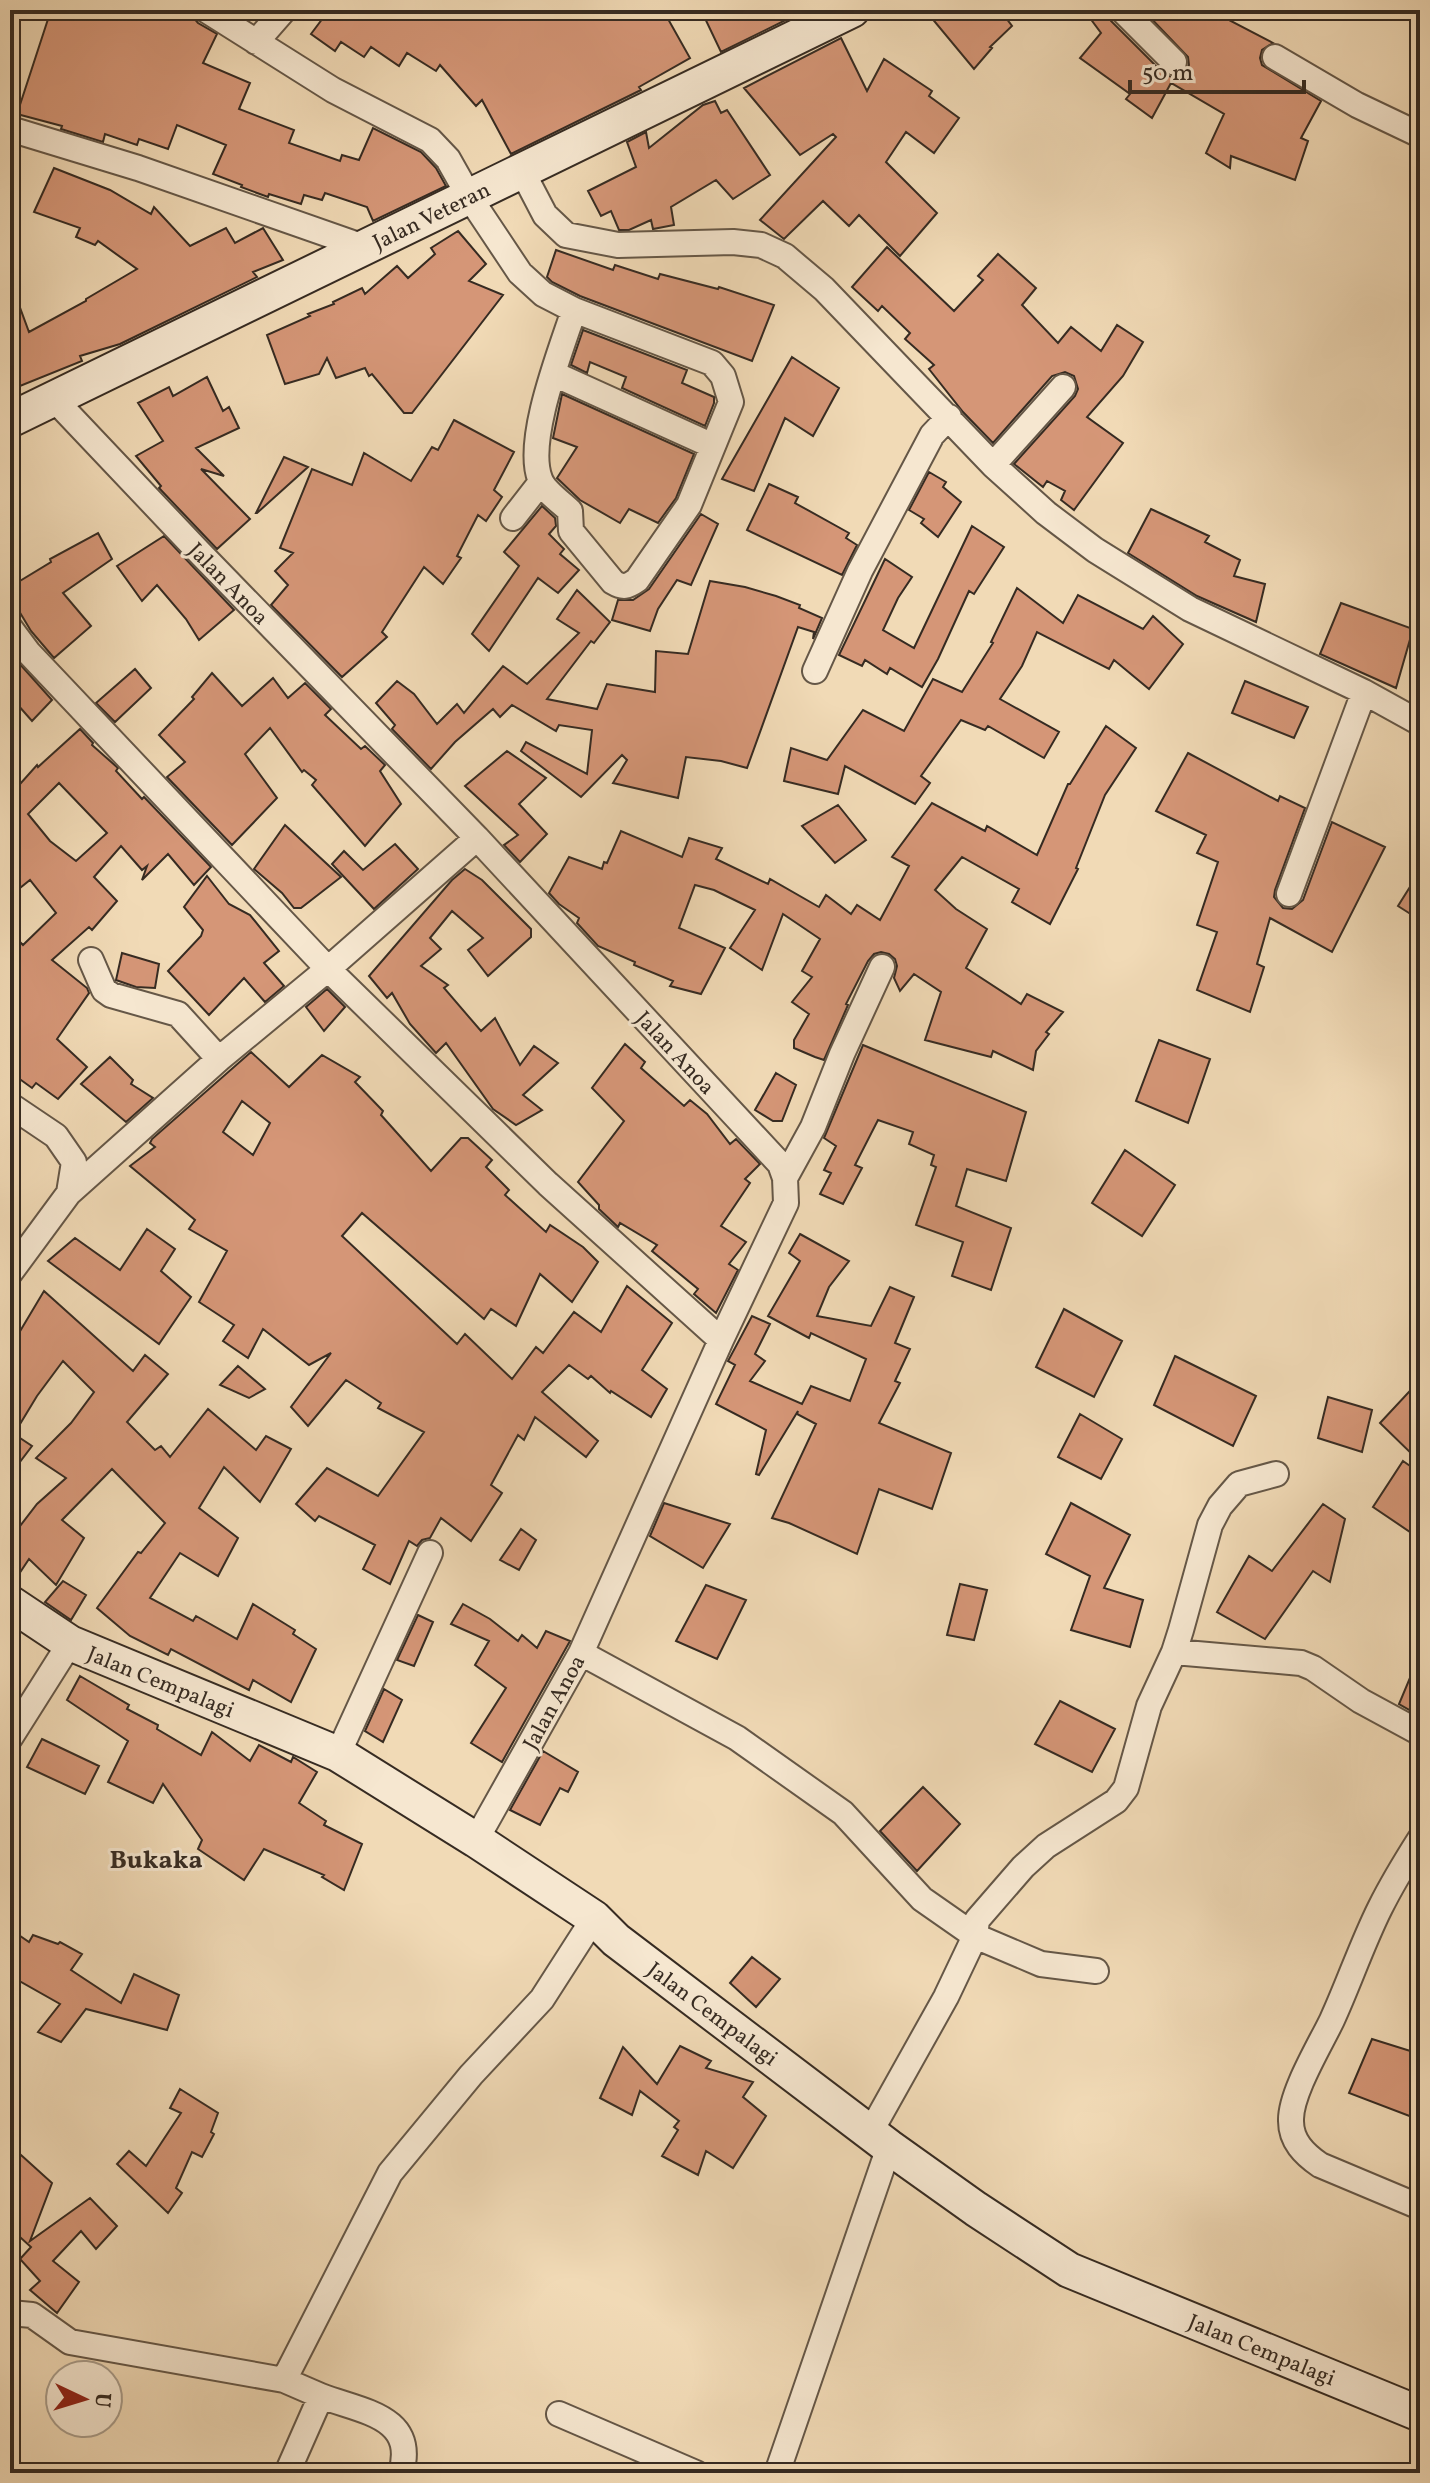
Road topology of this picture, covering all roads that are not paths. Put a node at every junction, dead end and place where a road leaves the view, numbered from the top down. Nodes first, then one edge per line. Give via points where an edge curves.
1 (206, 10) edge
2 (284, 10) edge
3 (852, 10) edge
4 (1122, 10) edge
5 (256, 42) junction
6 (1275, 57) dead end
7 (1174, 62) dead end
8 (10, 129) edge
9 (1420, 135) edge
10 (496, 184) junction
11 (364, 247) junction
12 (574, 310) junction
13 (554, 374) junction
14 (1063, 387) dead end
15 (55, 400) junction
16 (10, 420) edge
17 (942, 425) junction
18 (713, 446) junction
19 (993, 465) junction
20 (541, 482) junction
21 (513, 518) dead end
22 (10, 628) edge
23 (815, 671) dead end
24 (1364, 692) junction
25 (1420, 723) edge
26 (477, 838) junction
27 (1289, 894) dead end
28 (91, 960) dead end
29 (882, 967) dead end
30 (328, 969) junction
31 (219, 1059) junction
32 (10, 1105) edge
33 (785, 1178) junction
34 (69, 1193) junction
35 (10, 1273) edge
36 (721, 1340) junction
37 (1276, 1474) dead end
38 (430, 1553) dead end
39 (10, 1603) edge
40 (70, 1643) junction
41 (1174, 1652) junction
42 (581, 1653) junction
43 (1420, 1733) edge
44 (10, 1738) edge
45 (338, 1754) junction
46 (1420, 1839) edge
47 (476, 1840) junction
48 (594, 1918) junction
49 (975, 1936) junction
50 (1096, 1971) dead end
51 (880, 2139) junction
52 (1420, 2207) edge
53 (10, 2313) edge
54 (284, 2380) junction
55 (321, 2396) junction
56 (559, 2414) dead end
57 (1420, 2414) edge
58 (287, 2473) edge
59 (401, 2473) edge
60 (696, 2473) edge
61 (777, 2473) edge

1 - 5 street
2 - 5 street
3 - 10 street, Jalan Veteran
4 - 7 street
5 - 10 street via 333,90 430,140 448,159
6 - 9 street
8 - 11 street
10 - 11 street, Jalan Veteran
10 - 12 street via 520,273 543,294
10 - 17 street via 566,235 618,245 733,242 761,245 785,256 824,289
11 - 15 street, Jalan Veteran
12 - 13 street
12 - 18 street via 712,363 723,376 731,402
13 - 18 street
13 - 20 street via 538,428
14 - 19 street
15 - 16 street, Jalan Veteran
15 - 26 street, Jalan Anoa
17 - 19 street
17 - 23 street via 860,571
18 - 20 street via 689,505 628,587 613,582 571,531 570,511
19 - 24 street via 1095,550 1190,609
20 - 21 street
22 - 30 street
24 - 25 street
24 - 27 street
26 - 30 street
26 - 33 street, Jalan Anoa via 780,1164
28 - 31 street via 104,990 178,1014
29 - 33 street via 813,1127
30 - 31 street
30 - 36 street via 548,1184
31 - 34 street
32 - 34 street via 56,1136 74,1162
33 - 36 street, Jalan Anoa via 786,1203
34 - 35 street
36 - 42 street, Jalan Anoa
37 - 41 street via 1239,1484 1220,1506
38 - 45 street
39 - 40 street, Jalan Cempalagi
40 - 44 street
40 - 45 street, Jalan Cempalagi
41 - 43 street via 1301,1663
41 - 49 street via 1149,1706 1126,1788 1116,1801 1023,1867 977,1920
42 - 47 street, Jalan Anoa
42 - 49 street via 737,1738 843,1813 922,1899
45 - 47 street, Jalan Cempalagi
46 - 52 street via 1379,1910 1307,2069 1291,2121 1297,2144 1320,2165
47 - 48 street, Jalan Cempalagi
48 - 51 street, Jalan Cempalagi
48 - 54 street via 542,1999 390,2173
49 - 50 street via 1041,1964
49 - 51 street
51 - 57 street, Jalan Cempalagi via 1069,2270
51 - 61 street
53 - 54 street via 32,2315 70,2342
54 - 55 street
55 - 58 street
55 - 59 street via 389,2422 402,2436 406,2457
56 - 60 street

